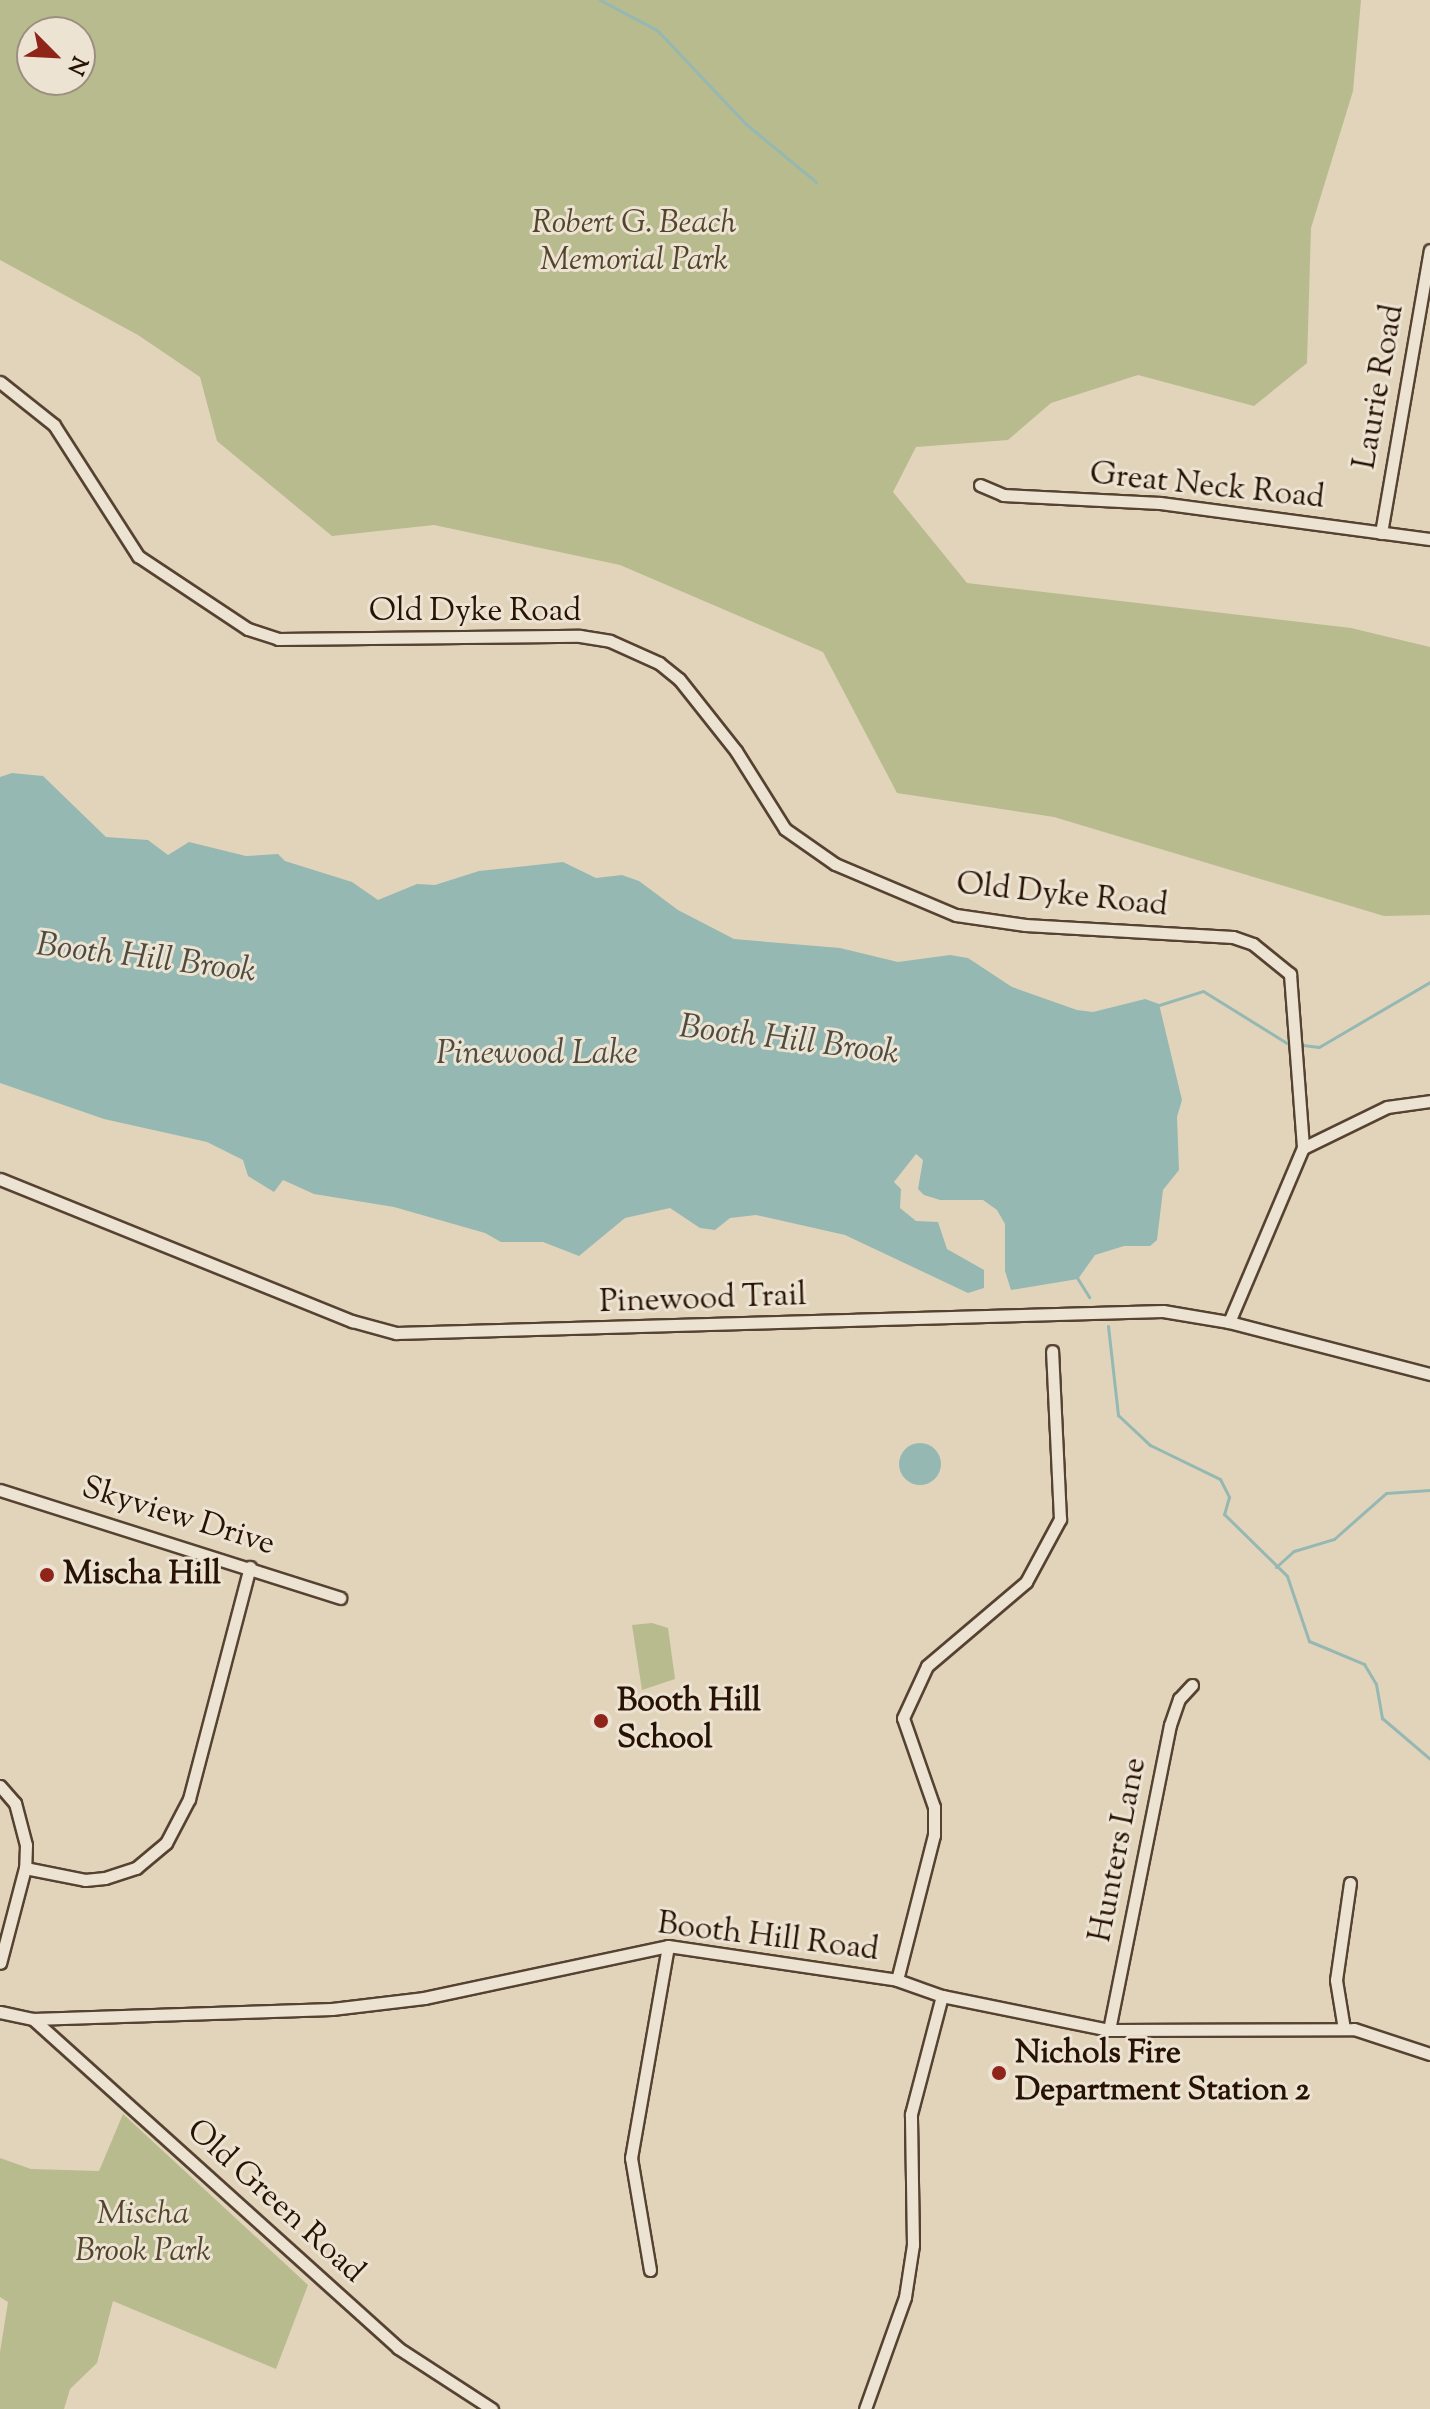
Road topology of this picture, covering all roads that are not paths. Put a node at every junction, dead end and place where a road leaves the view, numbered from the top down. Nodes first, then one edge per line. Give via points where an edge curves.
1 (1430, 254) edge
2 (0, 382) edge
3 (980, 485) dead end
4 (1381, 533) junction
5 (1430, 539) edge
6 (1430, 1101) edge
7 (1303, 1148) junction
8 (0, 1179) edge
9 (1229, 1322) junction
10 (1052, 1351) dead end
11 (1430, 1374) edge
12 (0, 1490) edge
13 (250, 1567) junction
14 (340, 1598) dead end
15 (1192, 1685) dead end
16 (0, 1786) edge
17 (25, 1868) junction
18 (1350, 1883) dead end
19 (668, 1946) junction
20 (0, 1963) edge
21 (897, 1980) junction
22 (942, 1996) junction
23 (0, 2012) edge
24 (33, 2019) junction
25 (1344, 2029) junction
26 (1109, 2030) junction
27 (1430, 2054) edge
28 (650, 2270) dead end
29 (492, 2409) edge
30 (865, 2409) edge

1 - 4 street, Laurie Road
2 - 7 street, Old Dyke Road via 54,425 138,556 248,629 278,639 580,636 627,647 659,663 695,697 785,829 813,853 956,915 1025,925 1233,937 1253,944 1290,974
3 - 4 street, Great Neck Road via 1003,495 1160,503
4 - 5 street, Great Neck Road
6 - 7 street via 1387,1107
7 - 9 street
8 - 9 street, Pinewood Trail via 352,1321 396,1333 1163,1311
9 - 11 street, Pinewood Trail
10 - 21 street via 1060,1519 1026,1582 927,1666 903,1718 934,1807 934,1835
12 - 13 street, Skyview Drive
13 - 14 street, Skyview Drive
13 - 17 street via 189,1799 166,1843 136,1868 105,1878 85,1880
15 - 26 street, Hunters Lane via 1179,1699 1170,1725
16 - 17 street via 15,1803
17 - 20 street
18 - 25 street via 1336,1980
19 - 21 street, Booth Hill Road
19 - 24 street, Booth Hill Road via 424,1998 341,2008 230,2017
19 - 28 street via 631,2158
21 - 22 street, Booth Hill Road
22 - 26 street, Booth Hill Road
22 - 30 street via 911,2114 913,2245 905,2297
23 - 24 street, Booth Hill Road
24 - 29 street, Old Green Road via 398,2348
25 - 26 street, Booth Hill Road
25 - 27 street, Booth Hill Road

